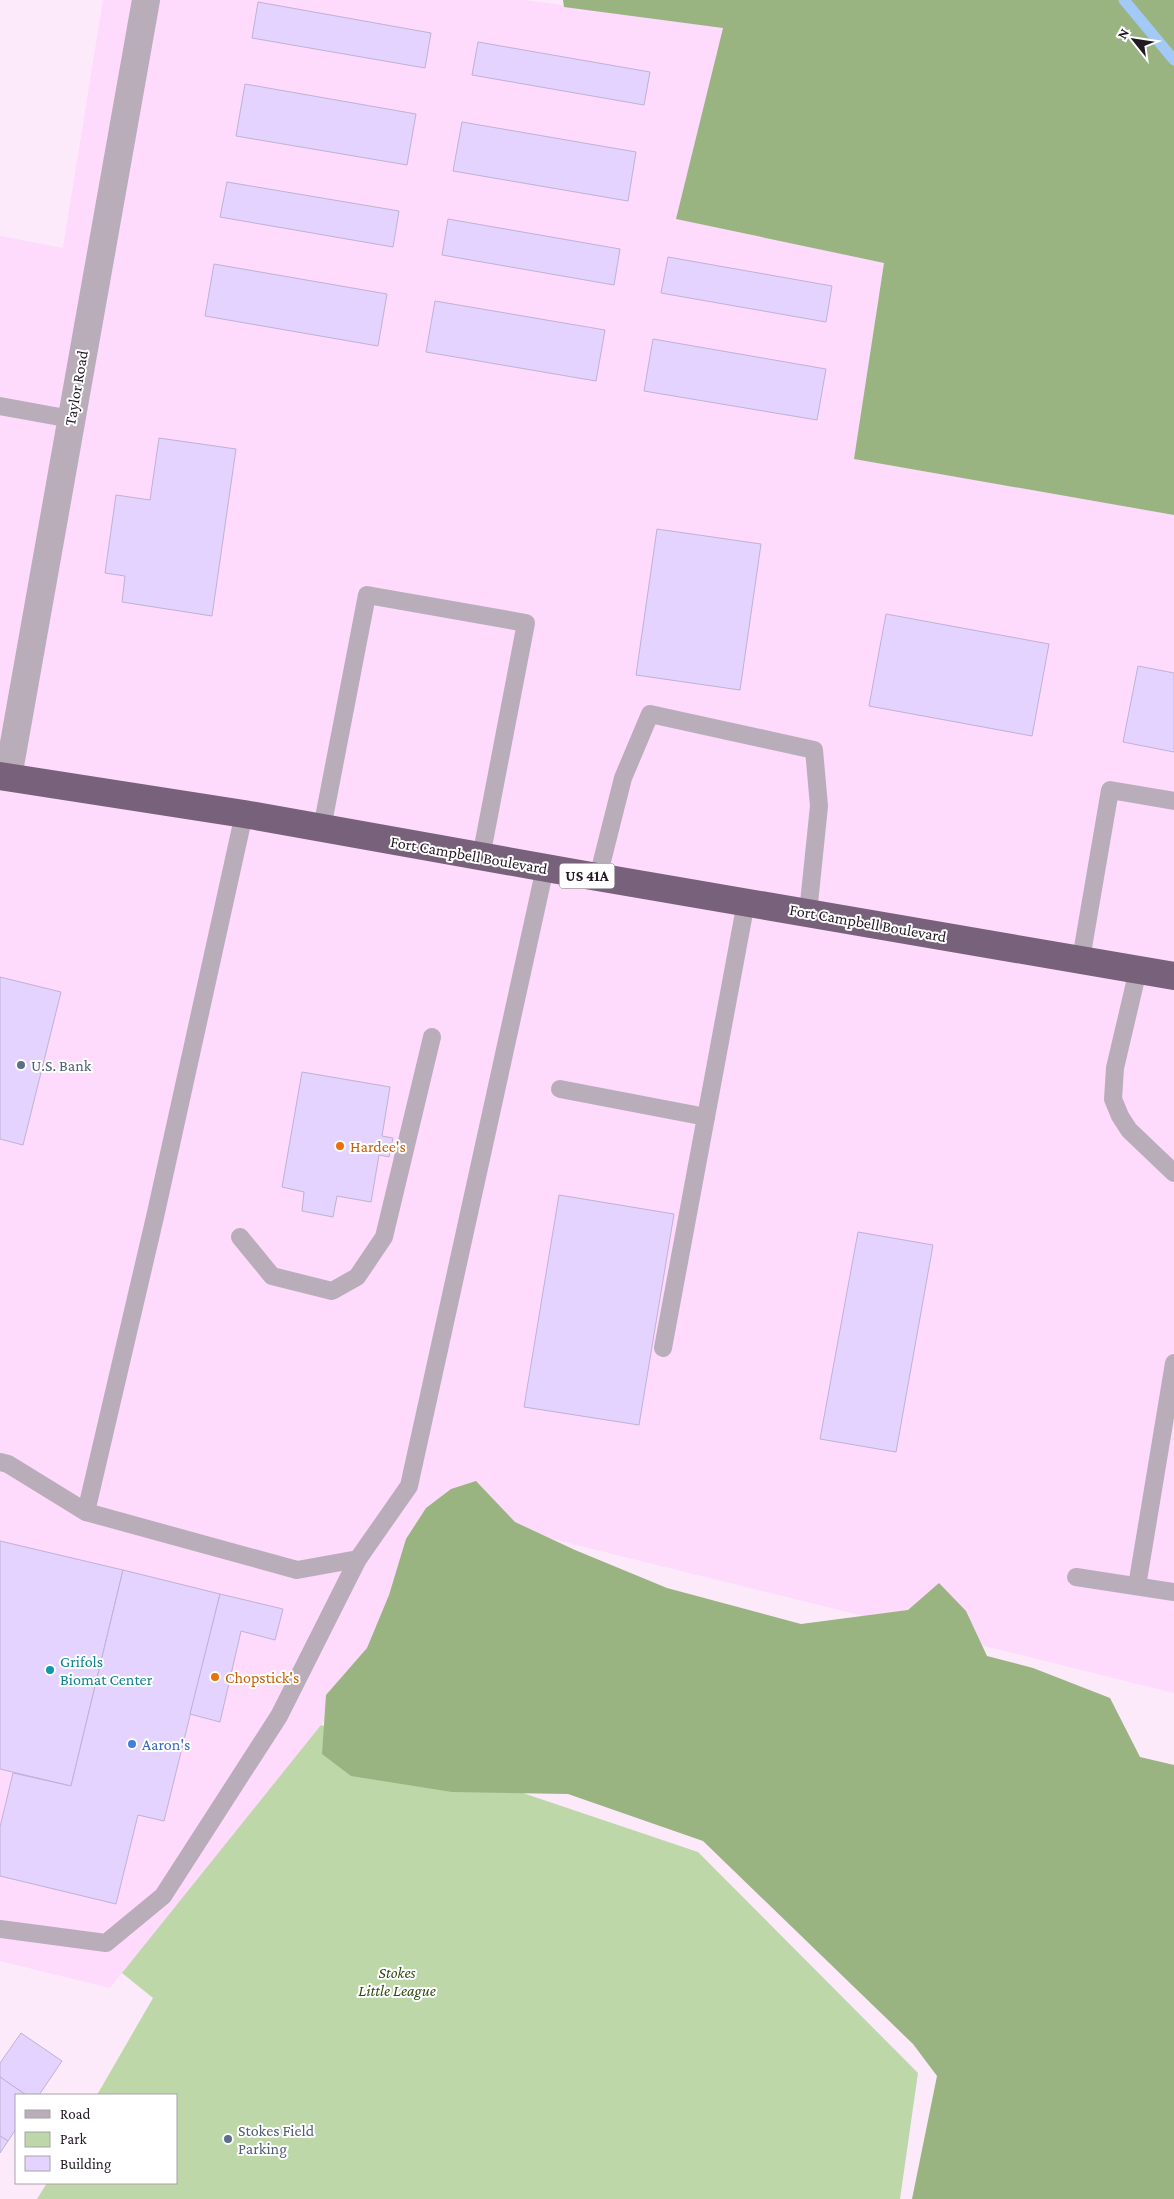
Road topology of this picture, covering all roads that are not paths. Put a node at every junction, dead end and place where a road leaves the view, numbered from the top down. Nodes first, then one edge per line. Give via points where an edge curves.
1 (146, 0) edge
2 (0, 406) edge
3 (71, 419) junction
4 (4, 776) edge
5 (1174, 801) edge
6 (244, 814) junction
7 (322, 828) junction
8 (481, 857) junction
9 (545, 868) junction
10 (598, 877) junction
11 (746, 902) junction
12 (808, 913) junction
13 (1081, 960) junction
14 (1138, 970) junction
15 (1174, 976) edge
16 (432, 1037) dead end
17 (560, 1089) dead end
18 (706, 1117) junction
19 (1174, 1173) edge
20 (240, 1237) dead end
21 (662, 1348) dead end
22 (1174, 1363) edge
23 (0, 1462) edge
24 (86, 1512) junction
25 (358, 1559) junction
26 (1076, 1577) dead end
27 (1138, 1586) junction
28 (1174, 1592) edge
29 (0, 1929) edge

1 - 3 street, Taylor Road
2 - 3 lane
3 - 4 street, Taylor Road
4 - 6 highway, Fort Campbell Boulevard / US 41A
5 - 13 lane via 1110,790
6 - 7 highway, Fort Campbell Boulevard / US 41A
6 - 24 lane
7 - 8 highway, Fort Campbell Boulevard / US 41A
7 - 8 lane via 367,595 526,622
8 - 9 highway, Fort Campbell Boulevard / US 41A
9 - 10 highway, Fort Campbell Boulevard / US 41A
9 - 25 lane via 409,1486
10 - 11 highway, Fort Campbell Boulevard / US 41A
10 - 12 lane via 623,778 650,714 814,750 819,806
11 - 12 highway, Fort Campbell Boulevard / US 41A
11 - 18 lane
12 - 13 highway, Fort Campbell Boulevard / US 41A
13 - 14 highway, Fort Campbell Boulevard / US 41A
14 - 15 highway, Fort Campbell Boulevard / US 41A
14 - 19 lane via 1115,1068 1113,1099 1128,1130
16 - 20 lane via 384,1237 356,1277 332,1291 272,1276
17 - 18 lane
18 - 21 lane
22 - 27 lane
23 - 24 lane
24 - 25 lane via 297,1570
25 - 29 lane via 279,1716 163,1896 106,1943
26 - 27 lane
27 - 28 lane

